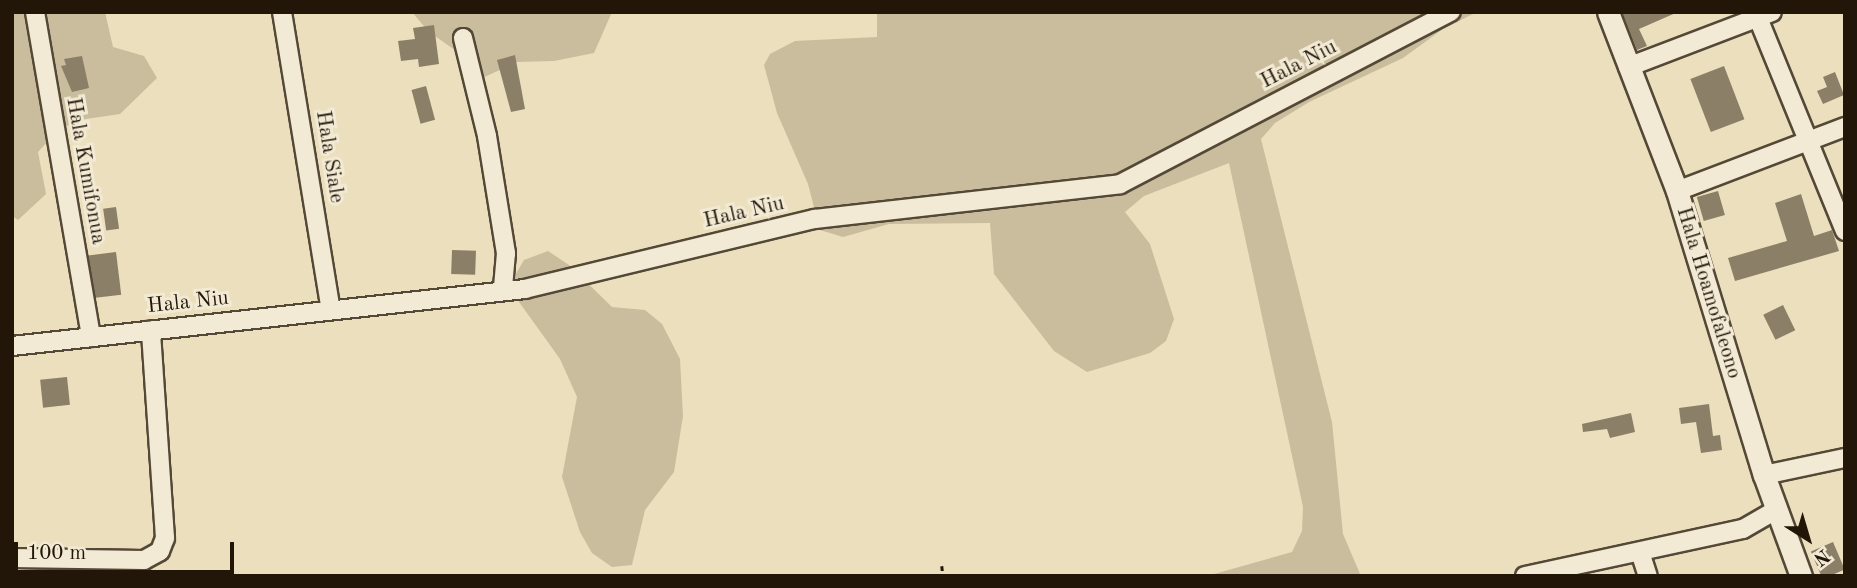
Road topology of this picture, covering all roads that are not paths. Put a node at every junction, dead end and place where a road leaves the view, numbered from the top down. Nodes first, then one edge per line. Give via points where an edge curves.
1 (35, 12) edge
2 (282, 12) edge
3 (1451, 12) edge
4 (1608, 12) edge
5 (1765, 15) edge
6 (463, 37) dead end
7 (1628, 67) junction
8 (1845, 127) edge
9 (1808, 140) junction
10 (1677, 191) junction
11 (1845, 231) edge
12 (503, 291) junction
13 (331, 310) junction
14 (151, 330) junction
15 (91, 337) junction
16 (12, 346) edge
17 (1845, 458) edge
18 (1764, 475) junction
19 (1776, 510) junction
20 (1640, 552) junction
21 (12, 558) edge
22 (1525, 576) edge
23 (1648, 576) edge
24 (1801, 576) edge

1 - 15 street, Hala Kumifonua
2 - 13 street, Hala Siale
3 - 12 street, Hala Niu via 1120,184 815,219
4 - 7 street, Hala Hoamofaleono
5 - 7 street
5 - 9 street
6 - 12 street via 506,253
7 - 10 street, Hala Hoamofaleono
8 - 9 street
9 - 10 street
9 - 11 street
10 - 18 street, Hala Hoamofaleono
12 - 13 street, Hala Niu
13 - 14 street, Hala Niu
14 - 15 street, Hala Niu
14 - 21 street via 165,538 160,551 144,559
15 - 16 street, Hala Niu
17 - 18 street
18 - 19 street, Hala Hoamofaleono
19 - 20 street via 1743,529
19 - 24 street, Hala Hoamofaleono
20 - 22 street
20 - 23 street

